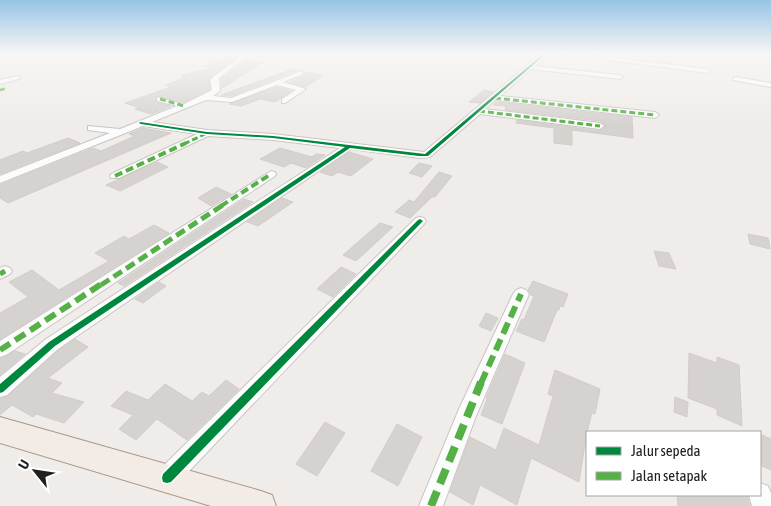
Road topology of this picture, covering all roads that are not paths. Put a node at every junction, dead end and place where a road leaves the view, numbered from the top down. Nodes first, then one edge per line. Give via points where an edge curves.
1 (17, 78) dead end
2 (216, 78) edge
3 (290, 78) edge
4 (519, 78) edge
5 (736, 80) dead end
6 (0, 82) edge
7 (277, 83) junction
8 (771, 85) edge
9 (205, 98) junction
10 (495, 98) junction
11 (160, 99) dead end
12 (285, 101) dead end
13 (184, 106) junction
14 (480, 111) junction
15 (655, 115) dead end
16 (141, 123) junction
17 (600, 126) dead end
18 (91, 128) dead end
19 (120, 131) junction
20 (207, 133) junction
21 (348, 147) junction
22 (271, 174) dead end
23 (116, 176) dead end
24 (0, 180) edge
25 (420, 221) dead end
26 (521, 294) dead end
27 (0, 350) edge
28 (0, 389) edge
29 (0, 430) edge
30 (168, 478) junction
31 (261, 506) edge
32 (432, 506) edge

1 - 6 street
2 - 9 street via 216,92
3 - 7 street
4 - 10 street
5 - 8 street
7 - 9 street via 232,100
7 - 12 street via 302,89
9 - 13 street
10 - 14 street
10 - 15 street
11 - 13 street
13 - 16 street
14 - 17 street
14 - 21 street via 426,154
16 - 19 street
16 - 20 street
18 - 19 street
19 - 24 street
20 - 21 street
20 - 23 street
21 - 28 street via 52,344
22 - 27 street
25 - 30 street
26 - 32 street via 466,416
29 - 30 main road
30 - 31 main road

